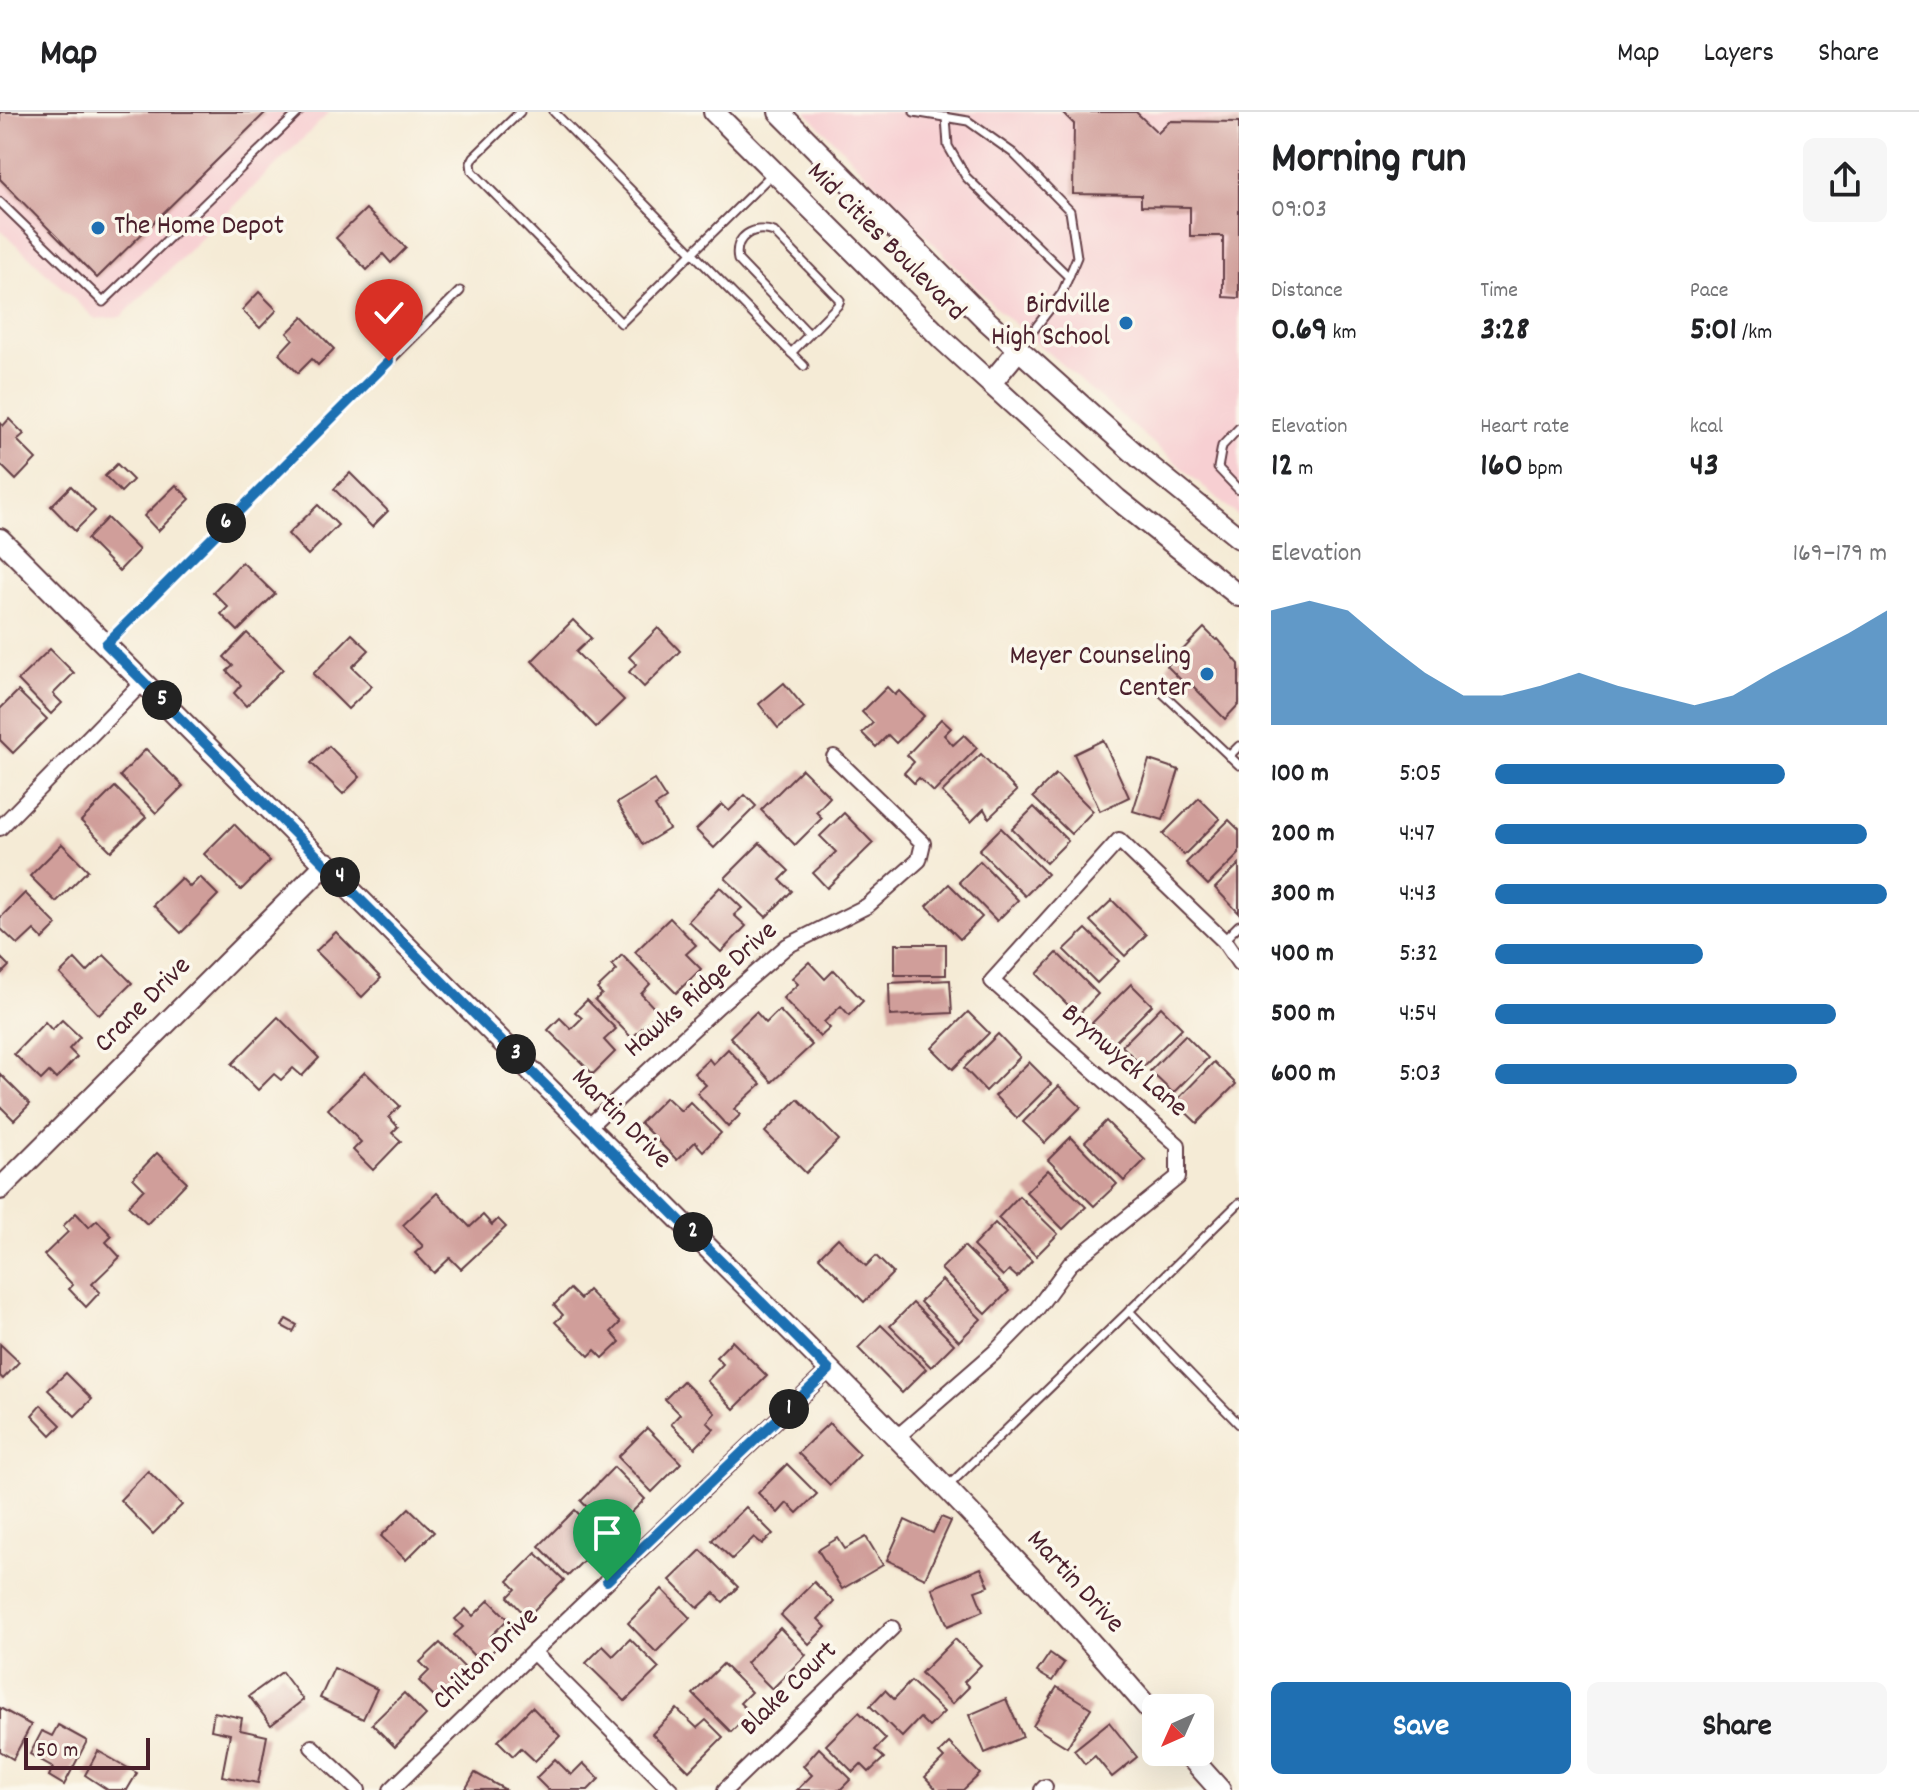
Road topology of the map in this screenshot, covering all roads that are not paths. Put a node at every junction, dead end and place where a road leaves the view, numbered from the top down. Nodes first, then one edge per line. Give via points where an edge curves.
1 (299, 112) edge
2 (520, 112) edge
3 (554, 112) edge
4 (714, 112) edge
5 (779, 112) edge
6 (914, 112) edge
7 (946, 117) junction
8 (773, 172) junction
9 (0, 202) edge
10 (692, 253) junction
11 (1069, 277) junction
12 (460, 291) dead end
13 (809, 334) junction
14 (1019, 349) junction
15 (791, 353) junction
16 (804, 366) dead end
17 (991, 383) junction
18 (1239, 428) edge
19 (1239, 490) edge
20 (1239, 538) edge
21 (0, 539) edge
22 (1239, 596) edge
23 (106, 644) junction
24 (144, 681) junction
25 (1152, 683) dead end
26 (1239, 746) edge
27 (1229, 756) junction
28 (834, 757) dead end
29 (1239, 765) edge
30 (0, 828) edge
31 (327, 863) junction
32 (1239, 925) edge
33 (1224, 941) junction
34 (1239, 963) edge
35 (588, 1127) junction
36 (2, 1182) edge
37 (1239, 1203) edge
38 (1129, 1311) junction
39 (829, 1370) junction
40 (1239, 1424) edge
41 (896, 1438) junction
42 (945, 1489) junction
43 (892, 1628) dead end
44 (533, 1652) junction
45 (1142, 1701) edge
46 (312, 1747) dead end
47 (1199, 1766) edge
48 (358, 1790) edge
49 (391, 1790) edge
50 (671, 1790) edge
51 (725, 1790) edge
52 (1220, 1790) edge

1 - 9 lane via 103,302
2 - 10 lane via 474,157 472,171 621,323
3 - 10 lane
4 - 8 street, Mid Cities Boulevard
5 - 14 street, Mid Cities Boulevard
6 - 7 lane
7 - 11 lane via 948,146 966,177
7 - 11 lane via 968,121 1013,153 1070,211 1077,257
8 - 10 lane
8 - 17 street, Mid Cities Boulevard
10 - 15 lane
11 - 14 lane
12 - 23 lane
13 - 13 lane via 838,305 838,295 774,232 748,232 740,241 738,260
13 - 15 lane
14 - 17 street
14 - 20 street, Mid Cities Boulevard
15 - 16 lane
17 - 22 street, Mid Cities Boulevard via 1117,499
18 - 19 lane via 1222,446 1218,468
21 - 23 street, Martin Drive
23 - 24 street, Martin Drive
24 - 30 street
24 - 31 street, Martin Drive
25 - 27 lane
26 - 27 lane
27 - 29 lane
28 - 35 street, Hawks Ridge Drive via 923,843 919,860 867,906 787,946
31 - 35 street, Martin Drive
31 - 36 street, Crane Drive
32 - 33 lane
33 - 34 street, Brynwyck Lane
33 - 41 street, Brynwyck Lane via 1119,840 992,981 1178,1145 1178,1177 1070,1264 996,1351
35 - 39 street, Martin Drive
37 - 38 lane
38 - 40 lane
38 - 42 lane
39 - 41 street, Martin Drive
39 - 44 street, Chilton Drive
41 - 42 street, Martin Drive
42 - 45 street, Martin Drive via 1076,1623
43 - 51 street, Blake Court
44 - 49 street, Chilton Drive
44 - 50 street
46 - 48 street
47 - 52 street

